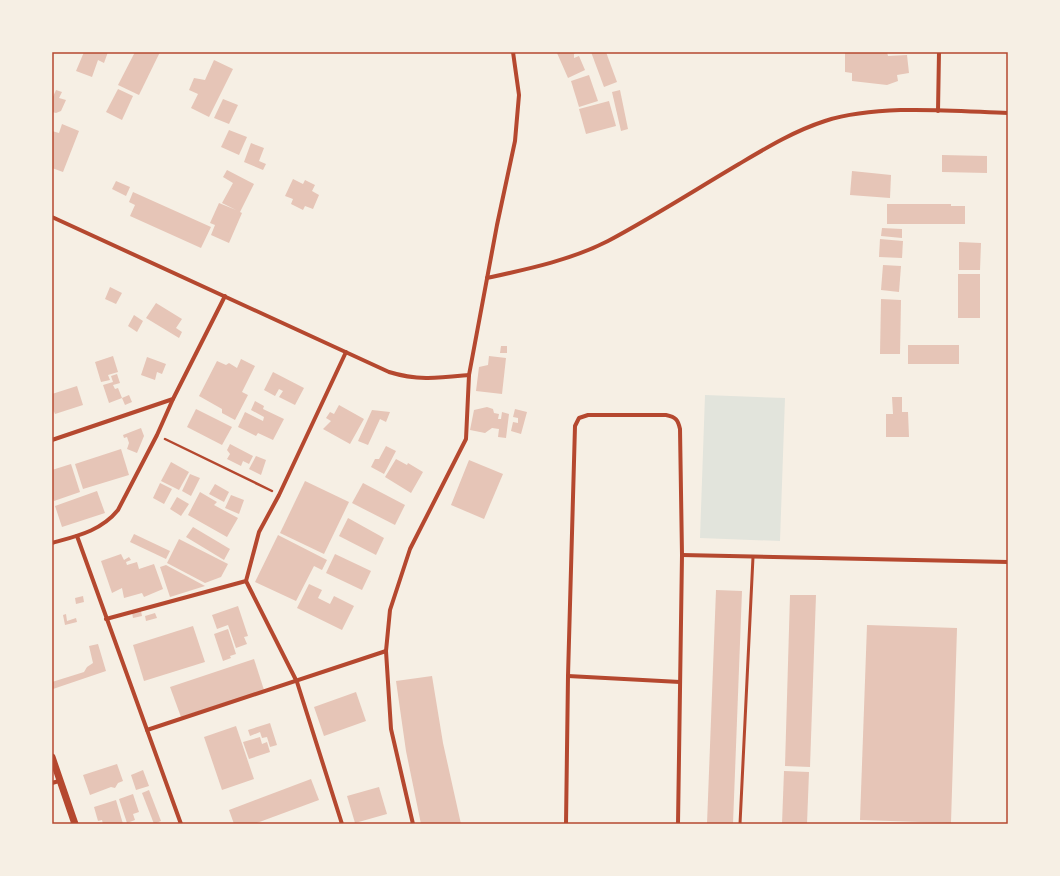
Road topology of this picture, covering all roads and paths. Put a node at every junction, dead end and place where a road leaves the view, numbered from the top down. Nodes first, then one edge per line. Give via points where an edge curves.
1 (513, 52) edge
2 (939, 52) edge
3 (938, 110) junction
4 (1008, 113) edge
5 (52, 217) edge
6 (487, 278) junction
7 (225, 296) junction
8 (346, 352) junction
9 (469, 375) junction
10 (174, 399) junction
11 (157, 436) junction
12 (52, 440) edge
13 (279, 494) junction
14 (77, 536) junction
15 (52, 543) edge
16 (682, 555) junction
17 (753, 557) junction
18 (1008, 562) edge
19 (246, 581) junction
20 (106, 619) junction
21 (386, 651) junction
22 (568, 676) junction
23 (297, 682) junction
24 (680, 682) junction
25 (147, 730) junction
26 (52, 757) edge
27 (56, 782) edge
28 (75, 824) edge
29 (181, 824) edge
30 (342, 824) edge
31 (413, 824) edge
32 (566, 824) edge
33 (678, 824) edge
34 (740, 824) edge

1 - 6 street via 519,95 515,141
2 - 3 street
3 - 4 street
3 - 6 street via 867,112 825,121 782,139 607,241 568,258
5 - 7 street
6 - 9 street
7 - 8 street
7 - 10 street
8 - 9 street via 389,372 409,378 433,379
8 - 13 street
9 - 21 street via 466,439 410,549 390,610
10 - 11 street
10 - 12 street
11 - 13 path
11 - 14 street via 118,510 110,520 99,528
13 - 19 street via 259,532
14 - 15 street
14 - 20 street
16 - 17 street
16 - 22 street via 678,420 674,416 666,415 588,415 579,418 574,436
16 - 24 street
17 - 18 street
17 - 34 lane
19 - 20 street
19 - 23 street
20 - 25 street
21 - 23 street
21 - 31 street via 391,729
22 - 24 street
22 - 32 street
23 - 25 street
23 - 30 street
24 - 33 street
25 - 29 street
26 - 27 street
27 - 28 street

